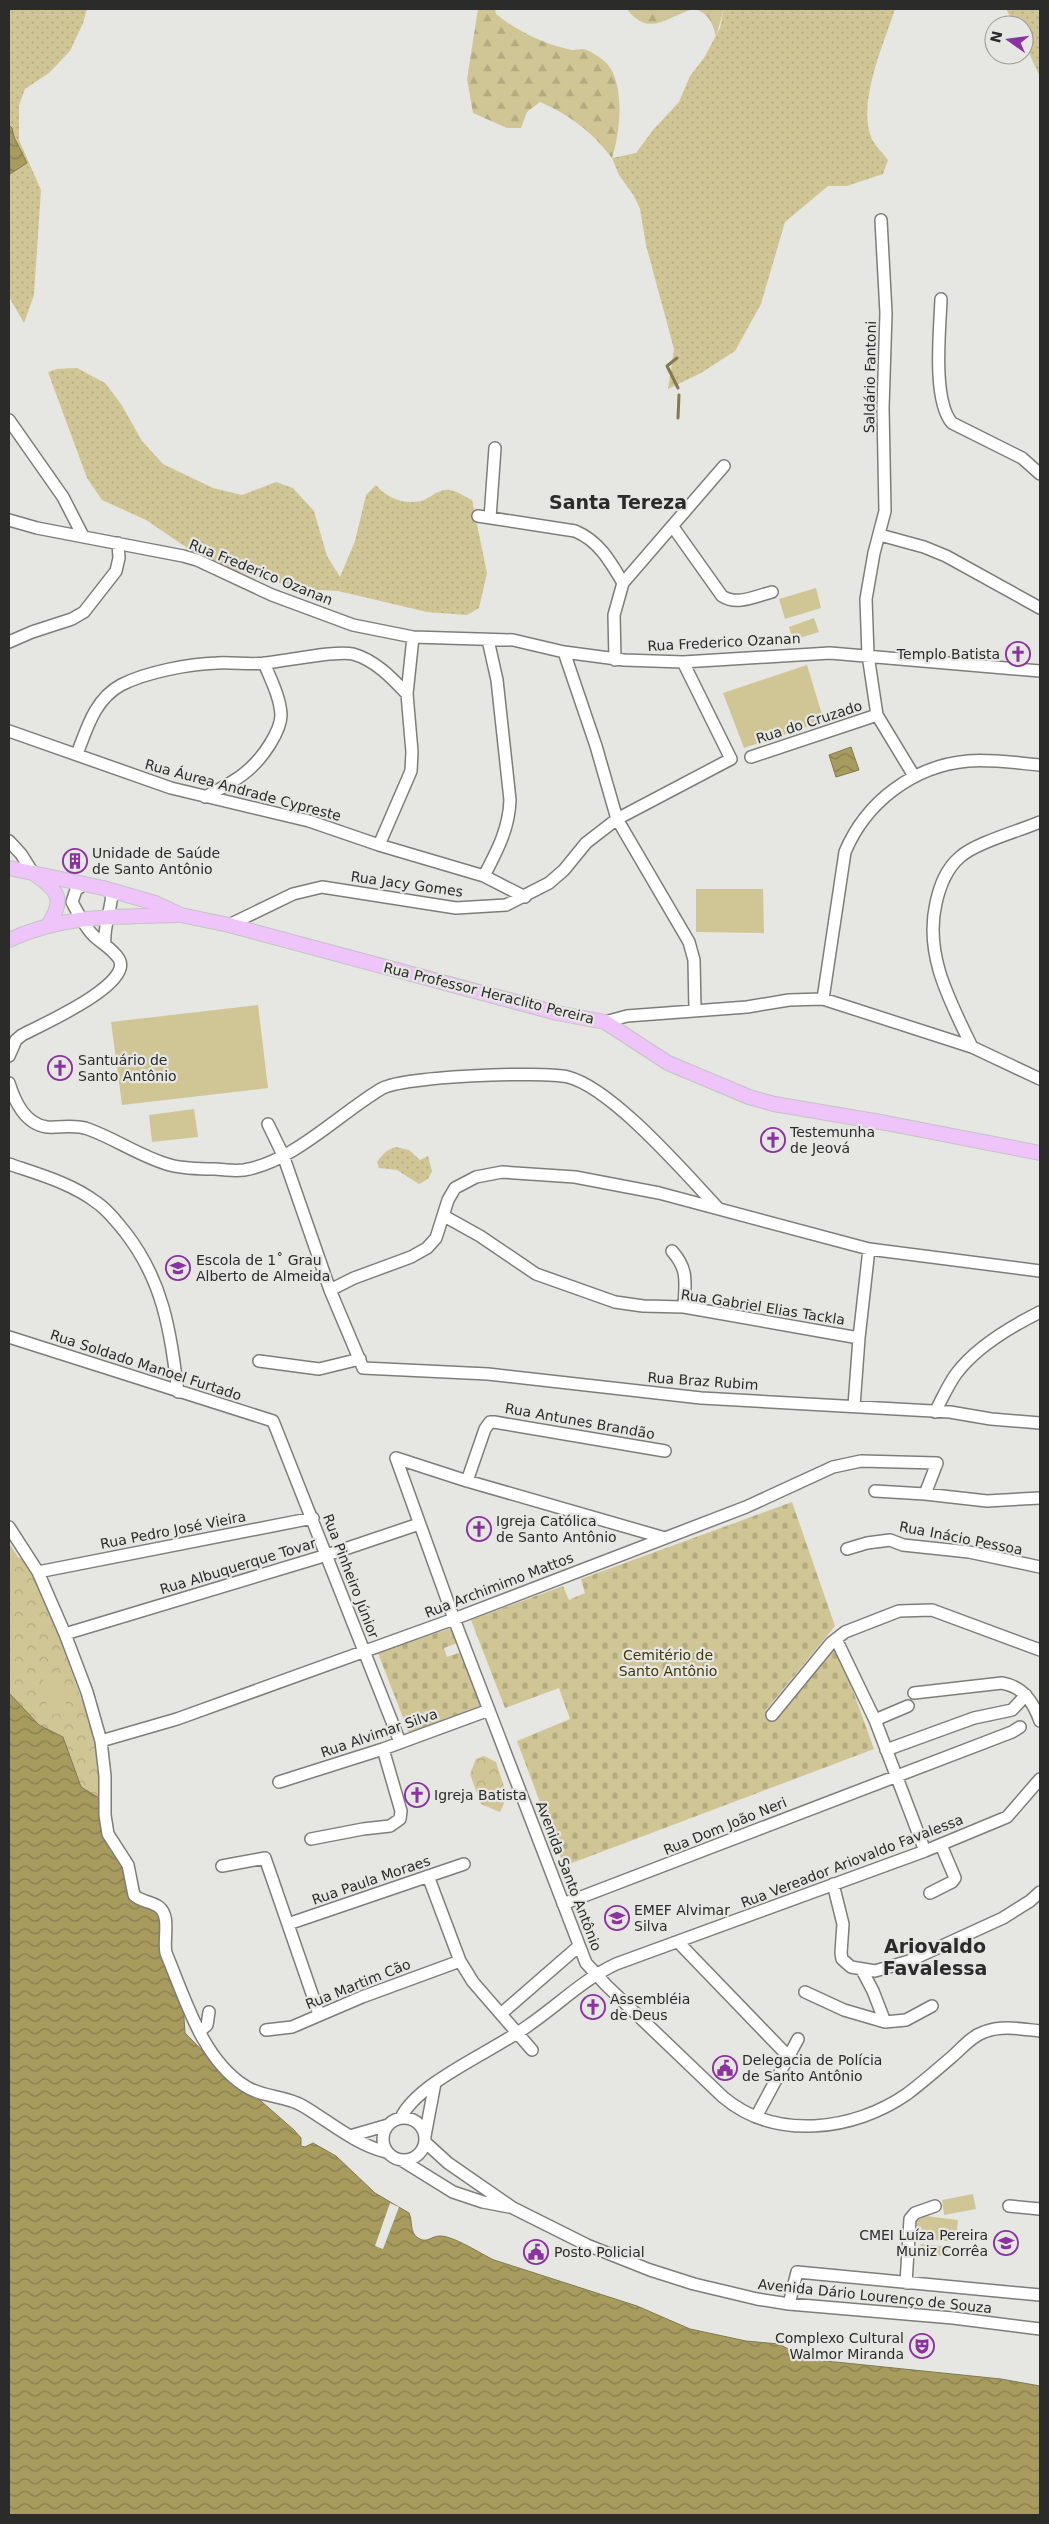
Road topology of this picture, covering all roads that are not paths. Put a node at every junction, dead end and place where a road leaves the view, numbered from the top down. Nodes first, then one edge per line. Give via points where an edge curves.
1 (882, 220) dead end
2 (942, 299) dead end
3 (9, 420) edge
4 (495, 448) dead end
5 (724, 466) dead end
6 (1040, 474) edge
7 (478, 516) dead end
8 (490, 518) junction
9 (9, 520) edge
10 (673, 527) junction
11 (880, 535) junction
12 (83, 536) junction
13 (118, 543) junction
14 (623, 583) junction
15 (772, 592) dead end
16 (1040, 608) edge
17 (412, 638) junction
18 (488, 640) junction
19 (9, 642) edge
20 (564, 652) junction
21 (868, 655) junction
22 (615, 660) junction
23 (684, 662) junction
24 (264, 663) junction
25 (1040, 671) edge
26 (407, 694) junction
27 (878, 715) junction
28 (9, 731) edge
29 (77, 754) junction
30 (751, 757) dead end
31 (1040, 765) edge
32 (914, 776) junction
33 (205, 797) junction
34 (617, 819) junction
35 (1040, 822) edge
36 (9, 841) edge
37 (379, 845) junction
38 (9, 868) edge
39 (33, 873) junction
40 (484, 876) junction
41 (83, 885) junction
42 (112, 891) junction
43 (525, 897) junction
44 (181, 915) junction
45 (108, 916) junction
46 (82, 919) junction
47 (49, 924) junction
48 (229, 925) junction
49 (9, 940) edge
50 (105, 944) junction
51 (823, 999) junction
52 (695, 1010) junction
53 (604, 1022) junction
54 (972, 1047) junction
55 (9, 1056) edge
56 (1040, 1079) edge
57 (9, 1083) edge
58 (268, 1124) dead end
59 (1040, 1153) edge
60 (283, 1155) junction
61 (9, 1164) edge
62 (718, 1208) junction
63 (444, 1216) junction
64 (869, 1249) junction
65 (672, 1251) dead end
66 (1040, 1271) edge
67 (330, 1290) junction
68 (684, 1307) junction
69 (1040, 1312) edge
70 (9, 1337) edge
71 (859, 1338) junction
72 (259, 1361) dead end
73 (362, 1363) junction
74 (178, 1392) junction
75 (854, 1406) junction
76 (935, 1412) junction
77 (274, 1421) joint
78 (1040, 1423) edge
79 (665, 1452) dead end
80 (467, 1482) junction
81 (874, 1491) dead end
82 (925, 1494) junction
83 (1040, 1498) edge
84 (313, 1518) junction
85 (419, 1524) junction
86 (9, 1527) edge
87 (665, 1538) junction
88 (847, 1549) dead end
89 (327, 1555) junction
90 (1040, 1567) edge
91 (38, 1572) junction
92 (454, 1619) junction
93 (65, 1634) junction
94 (836, 1639) junction
95 (1040, 1650) edge
96 (363, 1651) junction
97 (914, 1693) dead end
98 (1026, 1694) junction
99 (908, 1706) dead end
100 (489, 1710) junction
101 (772, 1715) dead end
102 (875, 1720) junction
103 (1040, 1721) edge
104 (1020, 1727) dead end
105 (101, 1741) junction
106 (400, 1742) junction
107 (383, 1749) junction
108 (886, 1750) junction
109 (898, 1776) junction
110 (1040, 1778) edge
111 (279, 1782) dead end
112 (311, 1839) dead end
113 (941, 1845) junction
114 (924, 1851) junction
115 (464, 1864) dead end
116 (222, 1866) dead end
117 (428, 1876) junction
118 (834, 1884) junction
119 (1040, 1892) edge
120 (930, 1893) dead end
121 (563, 1904) junction
122 (288, 1924) junction
123 (678, 1942) junction
124 (579, 1946) junction
125 (460, 1961) junction
126 (862, 1970) junction
127 (596, 1974) junction
128 (805, 1992) dead end
129 (932, 2006) dead end
130 (209, 2012) dead end
131 (502, 2013) junction
132 (319, 2014) junction
133 (885, 2022) junction
134 (266, 2030) dead end
135 (522, 2030) junction
136 (200, 2031) junction
137 (1040, 2031) edge
138 (798, 2039) dead end
139 (532, 2050) dead end
140 (788, 2056) junction
141 (435, 2083) junction
142 (756, 2117) junction
143 (401, 2118) junction
144 (388, 2124) junction
145 (350, 2136) junction
146 (425, 2139) junction
147 (386, 2152) junction
148 (403, 2161) junction
149 (934, 2206) dead end
150 (1009, 2206) dead end
151 (513, 2208) junction
152 (1040, 2209) edge
153 (906, 2283) junction
154 (1040, 2295) edge
155 (789, 2304) junction
156 (1040, 2329) edge

1 - 11 street, Saldário Fantoni via 886,313 883,408 885,511
2 - 6 street via 939,355 942,407 946,416 952,423 1022,458
3 - 12 street via 63,497
4 - 8 street
5 - 10 street
7 - 8 street
8 - 14 street via 575,531 587,536 602,550
9 - 12 street, Rua Frederico Ozanan
10 - 14 street
10 - 15 street via 722,596 730,601 740,601
11 - 16 street via 946,556
11 - 21 street, Saldário Fantoni via 866,598
12 - 13 street, Rua Frederico Ozanan
13 - 17 street, Rua Frederico Ozanan via 198,560 272,596 353,625
13 - 19 street via 116,572 84,612
14 - 22 street via 614,615
17 - 18 street, Rua Frederico Ozanan
17 - 26 street
18 - 20 street, Rua Frederico Ozanan via 513,640
18 - 40 street via 497,680 510,800 504,835
20 - 22 street, Rua Frederico Ozanan
20 - 34 street
21 - 23 street, Rua Frederico Ozanan via 830,653
21 - 25 street, Rua Frederico Ozanan via 913,662
21 - 27 street, Saldário Fantoni
22 - 23 street, Rua Frederico Ozanan
23 - 34 street, Rua Jacy Gomes via 731,758
24 - 26 street via 352,654 390,676
24 - 29 street via 216,663 178,668 121,686 96,709
24 - 33 street via 281,716 276,735 258,763 230,784
26 - 37 street via 412,752 410,771
27 - 30 street, Rua do Cruzado
27 - 32 street
28 - 29 street, Rua Áurea Andrade Cypreste
29 - 33 street, Rua Áurea Andrade Cypreste
31 - 32 street via 969,761 940,766
32 - 51 street via 882,798 851,839 842,871
33 - 37 street, Rua Áurea Andrade Cypreste via 309,821
34 - 43 street, Rua Jacy Gomes via 586,843 549,883
34 - 52 street via 689,942 694,960
35 - 54 street via 961,856 944,875 939,890 932,921 935,959
36 - 39 street
37 - 40 street, Rua Áurea Andrade Cypreste
38 - 39 main road, Rua Professor Heraclito Pereira
39 - 41 main road, Rua Professor Heraclito Pereira
39 - 47 main road via 56,893 57,912
40 - 43 street, Rua Áurea Andrade Cypreste
41 - 42 main road, Rua Professor Heraclito Pereira
41 - 46 street via 76,890 72,902
42 - 44 main road, Rua Professor Heraclito Pereira
42 - 45 street
43 - 48 street, Rua Jacy Gomes via 506,905 456,908 322,887 294,894
44 - 45 main road
44 - 48 main road, Rua Professor Heraclito Pereira
45 - 46 main road
45 - 50 street
46 - 47 main road
46 - 50 street via 93,935
47 - 49 main road
48 - 53 main road, Rua Professor Heraclito Pereira via 557,1013
50 - 55 street via 122,966 119,975 88,999 22,1034
51 - 52 street, Rua Professor Heraclito Pereira
51 - 54 street, Rua Professor Heraclito Pereira
52 - 53 street, Rua Professor Heraclito Pereira via 627,1016
53 - 59 main road via 668,1063 749,1097
54 - 56 street, Rua Professor Heraclito Pereira
57 - 60 street via 18,1106 37,1124 86,1128 147,1157 172,1165 245,1170
58 - 60 street
60 - 62 street via 381,1089 396,1083 517,1073 544,1074 568,1077 602,1094 669,1156
60 - 67 street
61 - 74 street via 72,1188 98,1203 138,1249 162,1300
62 - 63 street via 575,1177 502,1172 476,1177 455,1188
62 - 64 street
63 - 67 street via 436,1238 427,1248
63 - 68 street, Rua Gabriel Elias Tackla via 536,1274 615,1302
64 - 66 street
64 - 71 street
65 - 68 street via 682,1262
67 - 73 street
68 - 71 street, Rua Gabriel Elias Tackla
69 - 76 street via 1023,1320 968,1360
70 - 74 street, Rua Soldado Manoel Furtado
71 - 75 street
72 - 73 street, Rua Braz Rubim via 319,1369
73 - 75 street, Rua Braz Rubim via 701,1398
74 - 77 street, Rua Soldado Manoel Furtado
75 - 76 street, Rua Braz Rubim
76 - 78 street, Rua Braz Rubim
77 - 84 street, Rua Pinheiro Júnior
79 - 80 street, Rua Antunes Brandão via 490,1422
80 - 85 street, Avenida Santo Antônio via 396,1458
80 - 87 street
81 - 82 street
82 - 83 street via 987,1501
82 - 87 street, Rua Archimimo Mattos via 937,1463 861,1461 833,1467 746,1507
84 - 89 street, Rua Pinheiro Júnior
84 - 91 street, Rua Pedro José Vieira
85 - 89 street, Rua Albuquerque Tovar
85 - 92 street, Avenida Santo Antônio
86 - 91 street
87 - 92 street, Rua Archimimo Mattos
88 - 90 street, Rua Inácio Pessoa via 890,1540 903,1545 969,1552
89 - 93 street, Rua Albuquerque Tovar
89 - 96 street, Rua Pinheiro Júnior
91 - 93 street
92 - 96 street, Rua Archimimo Mattos
92 - 100 street, Avenida Santo Antônio
93 - 105 street
94 - 95 street via 886,1614 921,1608 944,1613
94 - 101 street
94 - 102 street
96 - 105 street, Rua Archimimo Mattos via 177,1719
96 - 106 street, Rua Pinheiro Júnior
97 - 98 street via 1002,1683
98 - 103 street
98 - 108 street via 1012,1710 974,1718
99 - 102 street
100 - 106 street, Rua Alvimar Silva
100 - 121 street, Avenida Santo Antônio
102 - 108 street
104 - 109 street, Rua Dom João Neri via 956,1756
105 - 136 street via 108,1834 128,1865 134,1896 161,1908 164,1914 166,1953
106 - 107 street, Rua Alvimar Silva
107 - 111 street, Rua Alvimar Silva
107 - 112 street via 400,1819 390,1826
108 - 109 street
109 - 114 street
109 - 121 street, Rua Dom João Neri
110 - 113 street, Rua Vereador Ariovaldo Favalessa via 1007,1817
113 - 114 street, Rua Vereador Ariovaldo Favalessa
113 - 120 street via 955,1878
114 - 118 street, Rua Vereador Ariovaldo Favalessa
115 - 117 street, Rua Paula Moraes
116 - 122 street via 265,1858
117 - 122 street, Rua Paula Moraes
117 - 125 street
118 - 123 street, Rua Vereador Ariovaldo Favalessa
118 - 126 street via 843,1924 842,1959 851,1967
119 - 126 street via 1003,1918 909,1961 885,1970
121 - 124 street, Avenida Santo Antônio
122 - 132 street
123 - 127 street, Rua Vereador Ariovaldo Favalessa
123 - 140 street
124 - 127 street, Avenida Santo Antônio via 586,1963
124 - 131 street
125 - 131 street via 473,1982
125 - 132 street, Rua Martim Cão
126 - 133 street
127 - 135 street, Rua Vereador Ariovaldo Favalessa
127 - 142 street, Avenida Santo Antônio via 723,2097
128 - 133 street via 844,2010
129 - 133 street via 906,2020
130 - 136 street via 207,2025
131 - 135 street
132 - 134 street, Rua Martim Cão via 292,2027
135 - 139 street
135 - 141 street, Rua Vereador Ariovaldo Favalessa
136 - 145 street via 217,2059 244,2086 290,2098
137 - 142 street, Avenida Santo Antônio via 1004,2028 978,2034 907,2093 863,2116 836,2123 800,2126
138 - 140 street
140 - 142 street
141 - 143 street, Rua Vereador Ariovaldo Favalessa via 411,2101
141 - 146 street
143 - 144 street
143 - 146 street via 418,2123
144 - 145 street
144 - 147 street via 382,2138
145 - 147 street
146 - 148 street via 418,2155
146 - 151 street, Avenida Dário Lourenço de Souza via 448,2163
147 - 148 street
148 - 151 street, Avenida Dário Lourenço de Souza via 454,2192
149 - 153 street via 915,2213 910,2219
150 - 152 street
151 - 155 street, Avenida Dário Lourenço de Souza via 587,2245 650,2270 723,2291
153 - 154 street
153 - 155 street via 797,2272
155 - 156 street, Avenida Dário Lourenço de Souza

